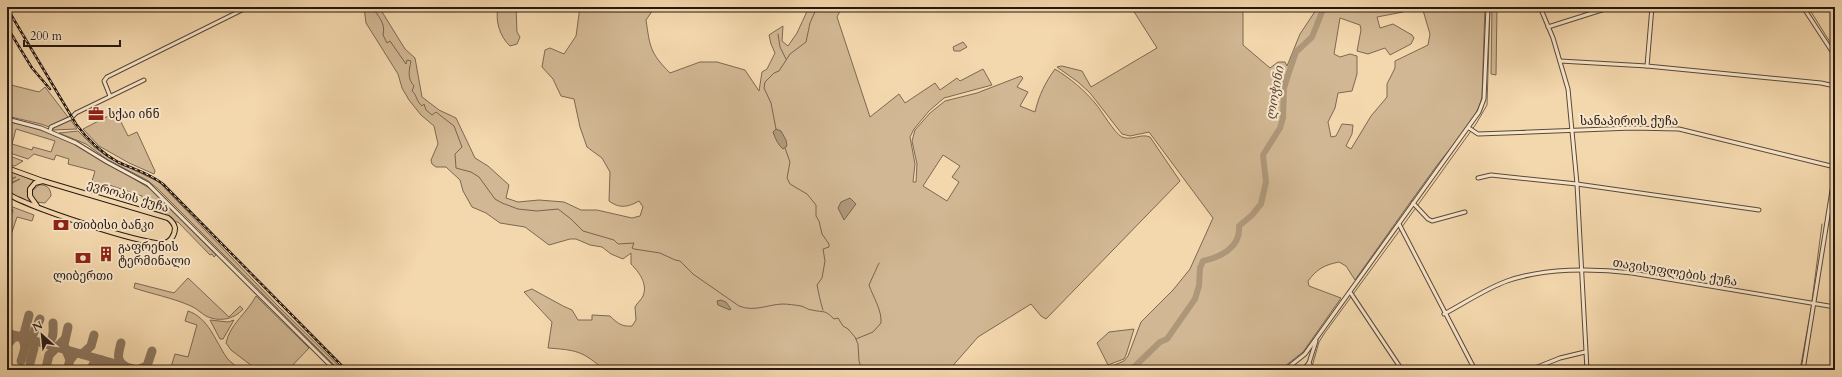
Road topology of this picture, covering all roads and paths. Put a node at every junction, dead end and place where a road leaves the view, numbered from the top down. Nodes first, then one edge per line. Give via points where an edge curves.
1 (248, 7) edge
2 (1488, 7) edge
3 (1540, 7) edge
4 (1652, 7) edge
5 (1803, 7) edge
6 (1608, 8) edge
7 (1548, 27) junction
8 (1835, 56) edge
9 (1560, 61) junction
10 (1647, 66) junction
11 (144, 80) dead end
12 (1835, 86) edge
13 (110, 96) junction
14 (7, 118) edge
15 (1469, 128) junction
16 (1573, 130) junction
17 (50, 131) junction
18 (1835, 167) edge
19 (7, 168) edge
20 (1835, 172) edge
21 (1478, 178) dead end
22 (43, 181) junction
23 (1577, 184) junction
24 (7, 193) edge
25 (1413, 203) junction
26 (39, 207) junction
27 (1760, 210) dead end
28 (1465, 212) dead end
29 (1399, 224) junction
30 (1583, 271) junction
31 (1350, 292) junction
32 (1814, 304) junction
33 (1835, 307) edge
34 (1444, 314) junction
35 (1318, 338) junction
36 (1585, 352) junction
37 (1309, 363) junction
38 (1722, 369) dead end
39 (334, 370) edge
40 (1284, 370) edge
41 (1303, 370) edge
42 (1313, 370) edge
43 (1402, 370) edge
44 (1475, 370) edge
45 (1530, 370) edge
46 (1587, 370) edge
47 (1727, 370) edge
48 (1803, 370) edge

1 - 13 street via 107,77 104,81
2 - 15 street via 1484,100
3 - 7 street
4 - 10 street
5 - 8 street
6 - 7 street
7 - 9 street
9 - 10 street
9 - 16 street via 1568,89
10 - 12 street
11 - 13 street
13 - 17 street via 53,126
14 - 17 street
15 - 16 street, სანაპიროს ქუჩა via 1478,134
15 - 25 street
16 - 18 street, სანაპიროს ქუჩა via 1680,129
16 - 23 street
17 - 39 street via 84,146 156,190
19 - 22 main road, ევროპის ქუჩა
20 - 32 street
21 - 23 street via 1492,175
22 - 26 main road via 33,185 29,193 31,200
22 - 26 main road, ევროპის ქუჩა via 168,218 174,225 174,232 166,243 156,243
23 - 27 street
23 - 30 street
24 - 26 main road, ევროპის ქუჩა via 22,202
25 - 28 street via 1432,221
25 - 29 street
29 - 31 street
29 - 34 street
30 - 32 street, თავისუფლების ქუჩა via 1608,270 1632,273
30 - 34 street, თავისუფლების ქუჩა via 1534,275 1506,281
30 - 36 street
31 - 35 street
31 - 43 street
32 - 33 street, თავისუფლების ქუჩა
32 - 48 street
34 - 44 street
35 - 37 street
35 - 40 street via 1305,354
36 - 45 street via 1560,358
36 - 46 street
37 - 41 street
37 - 42 street
38 - 47 street

